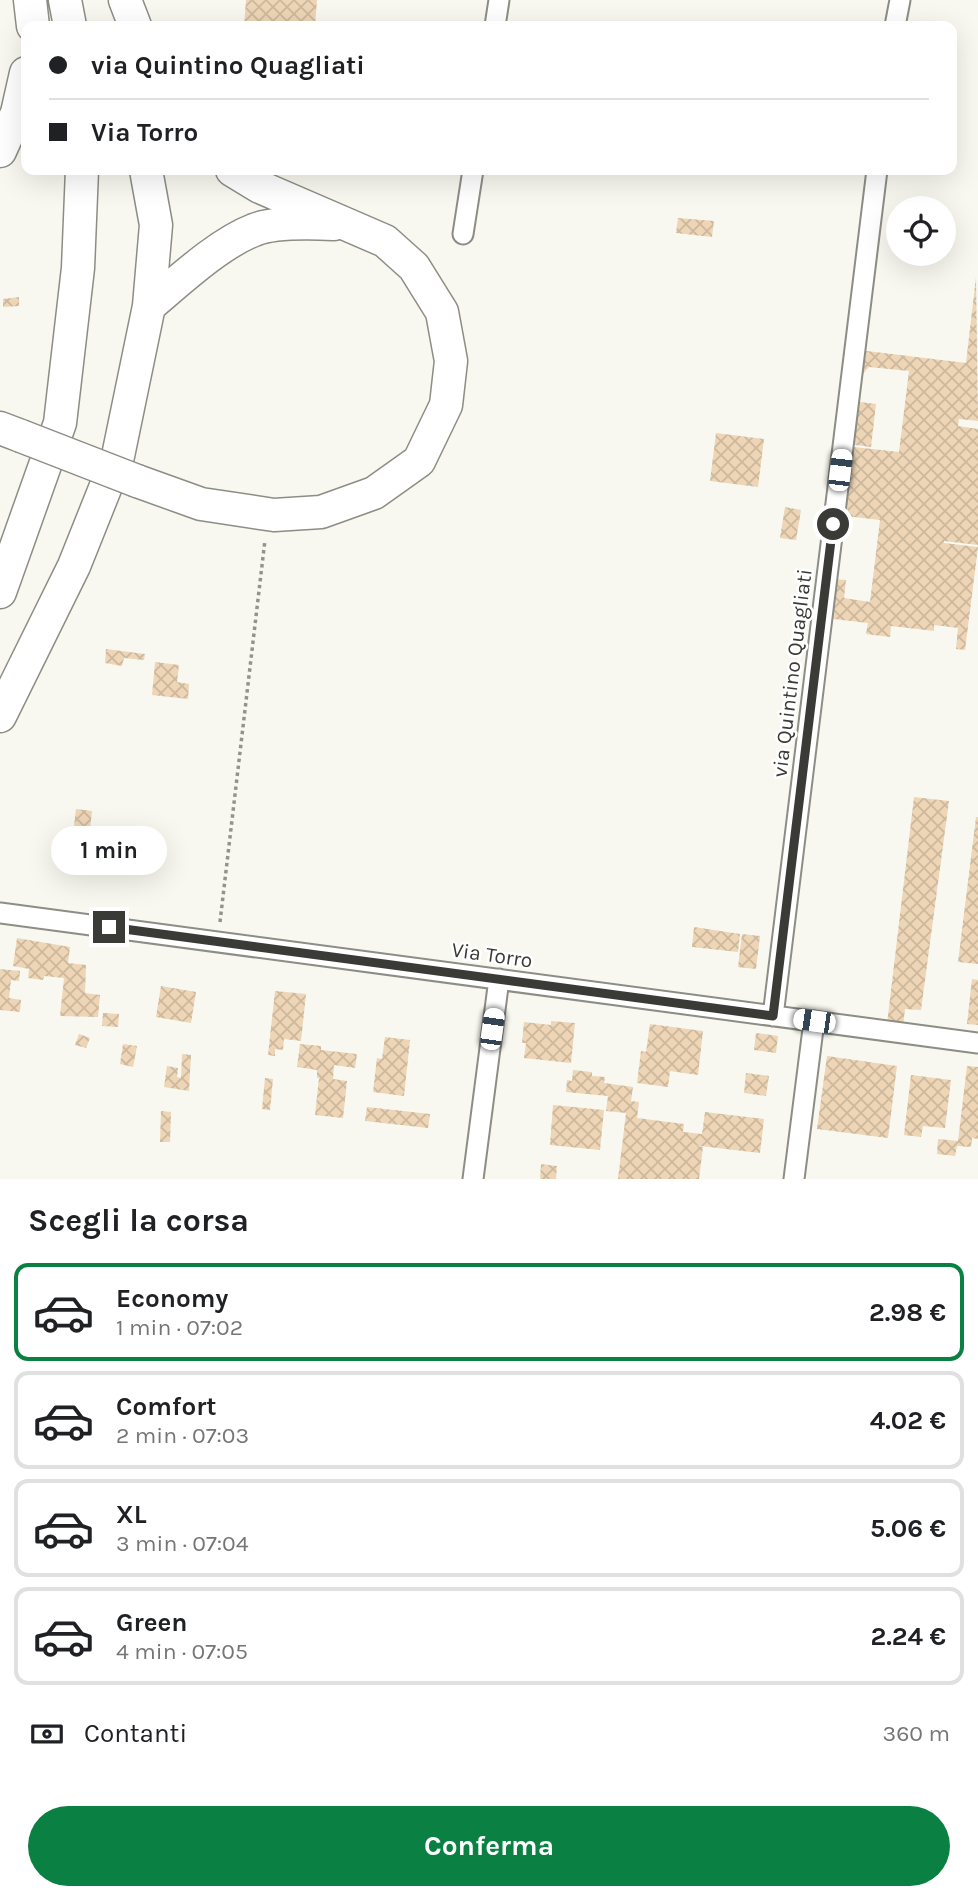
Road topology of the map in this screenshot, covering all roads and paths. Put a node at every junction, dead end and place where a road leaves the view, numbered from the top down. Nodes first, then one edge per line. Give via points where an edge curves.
1 (30, 0) edge
2 (65, 0) edge
3 (117, 0) edge
4 (125, 0) edge
5 (499, 0) edge
6 (900, 0) edge
7 (32, 21) edge
8 (69, 21) edge
9 (120, 21) edge
10 (133, 21) edge
11 (496, 21) edge
12 (896, 21) edge
13 (21, 95) edge
14 (0, 151) edge
15 (82, 175) edge
16 (147, 175) edge
17 (240, 175) edge
18 (472, 175) edge
19 (876, 175) edge
20 (350, 224) junction
21 (463, 234) dead end
22 (149, 306) junction
23 (11, 432) edge
24 (266, 534) dead end
25 (0, 592) edge
26 (0, 716) edge
27 (0, 913) edge
28 (218, 942) junction
29 (499, 979) junction
30 (773, 1016) junction
31 (814, 1021) junction
32 (978, 1043) edge
33 (473, 1179) edge
34 (794, 1179) edge

1 - 7 highway
2 - 8 highway
3 - 9 highway
4 - 10 highway
5 - 11 street
6 - 12 street
13 - 14 highway
15 - 25 highway via 78,268 61,423
16 - 22 highway via 156,225
17 - 20 highway
18 - 21 street
19 - 30 street, via Quintino Quagliati
20 - 22 highway via 255,229 208,257
20 - 23 highway, bridge via 385,241 414,267 442,312 451,361 446,405 419,461 374,493 321,512 274,515 201,504
22 - 26 highway via 118,456 74,566
24 - 28 path
27 - 28 street, Via Torro
28 - 29 street, Via Torro
29 - 30 street, Via Torro
29 - 33 street
30 - 31 street, Via Torro
31 - 32 street, Via Torro
31 - 34 street

